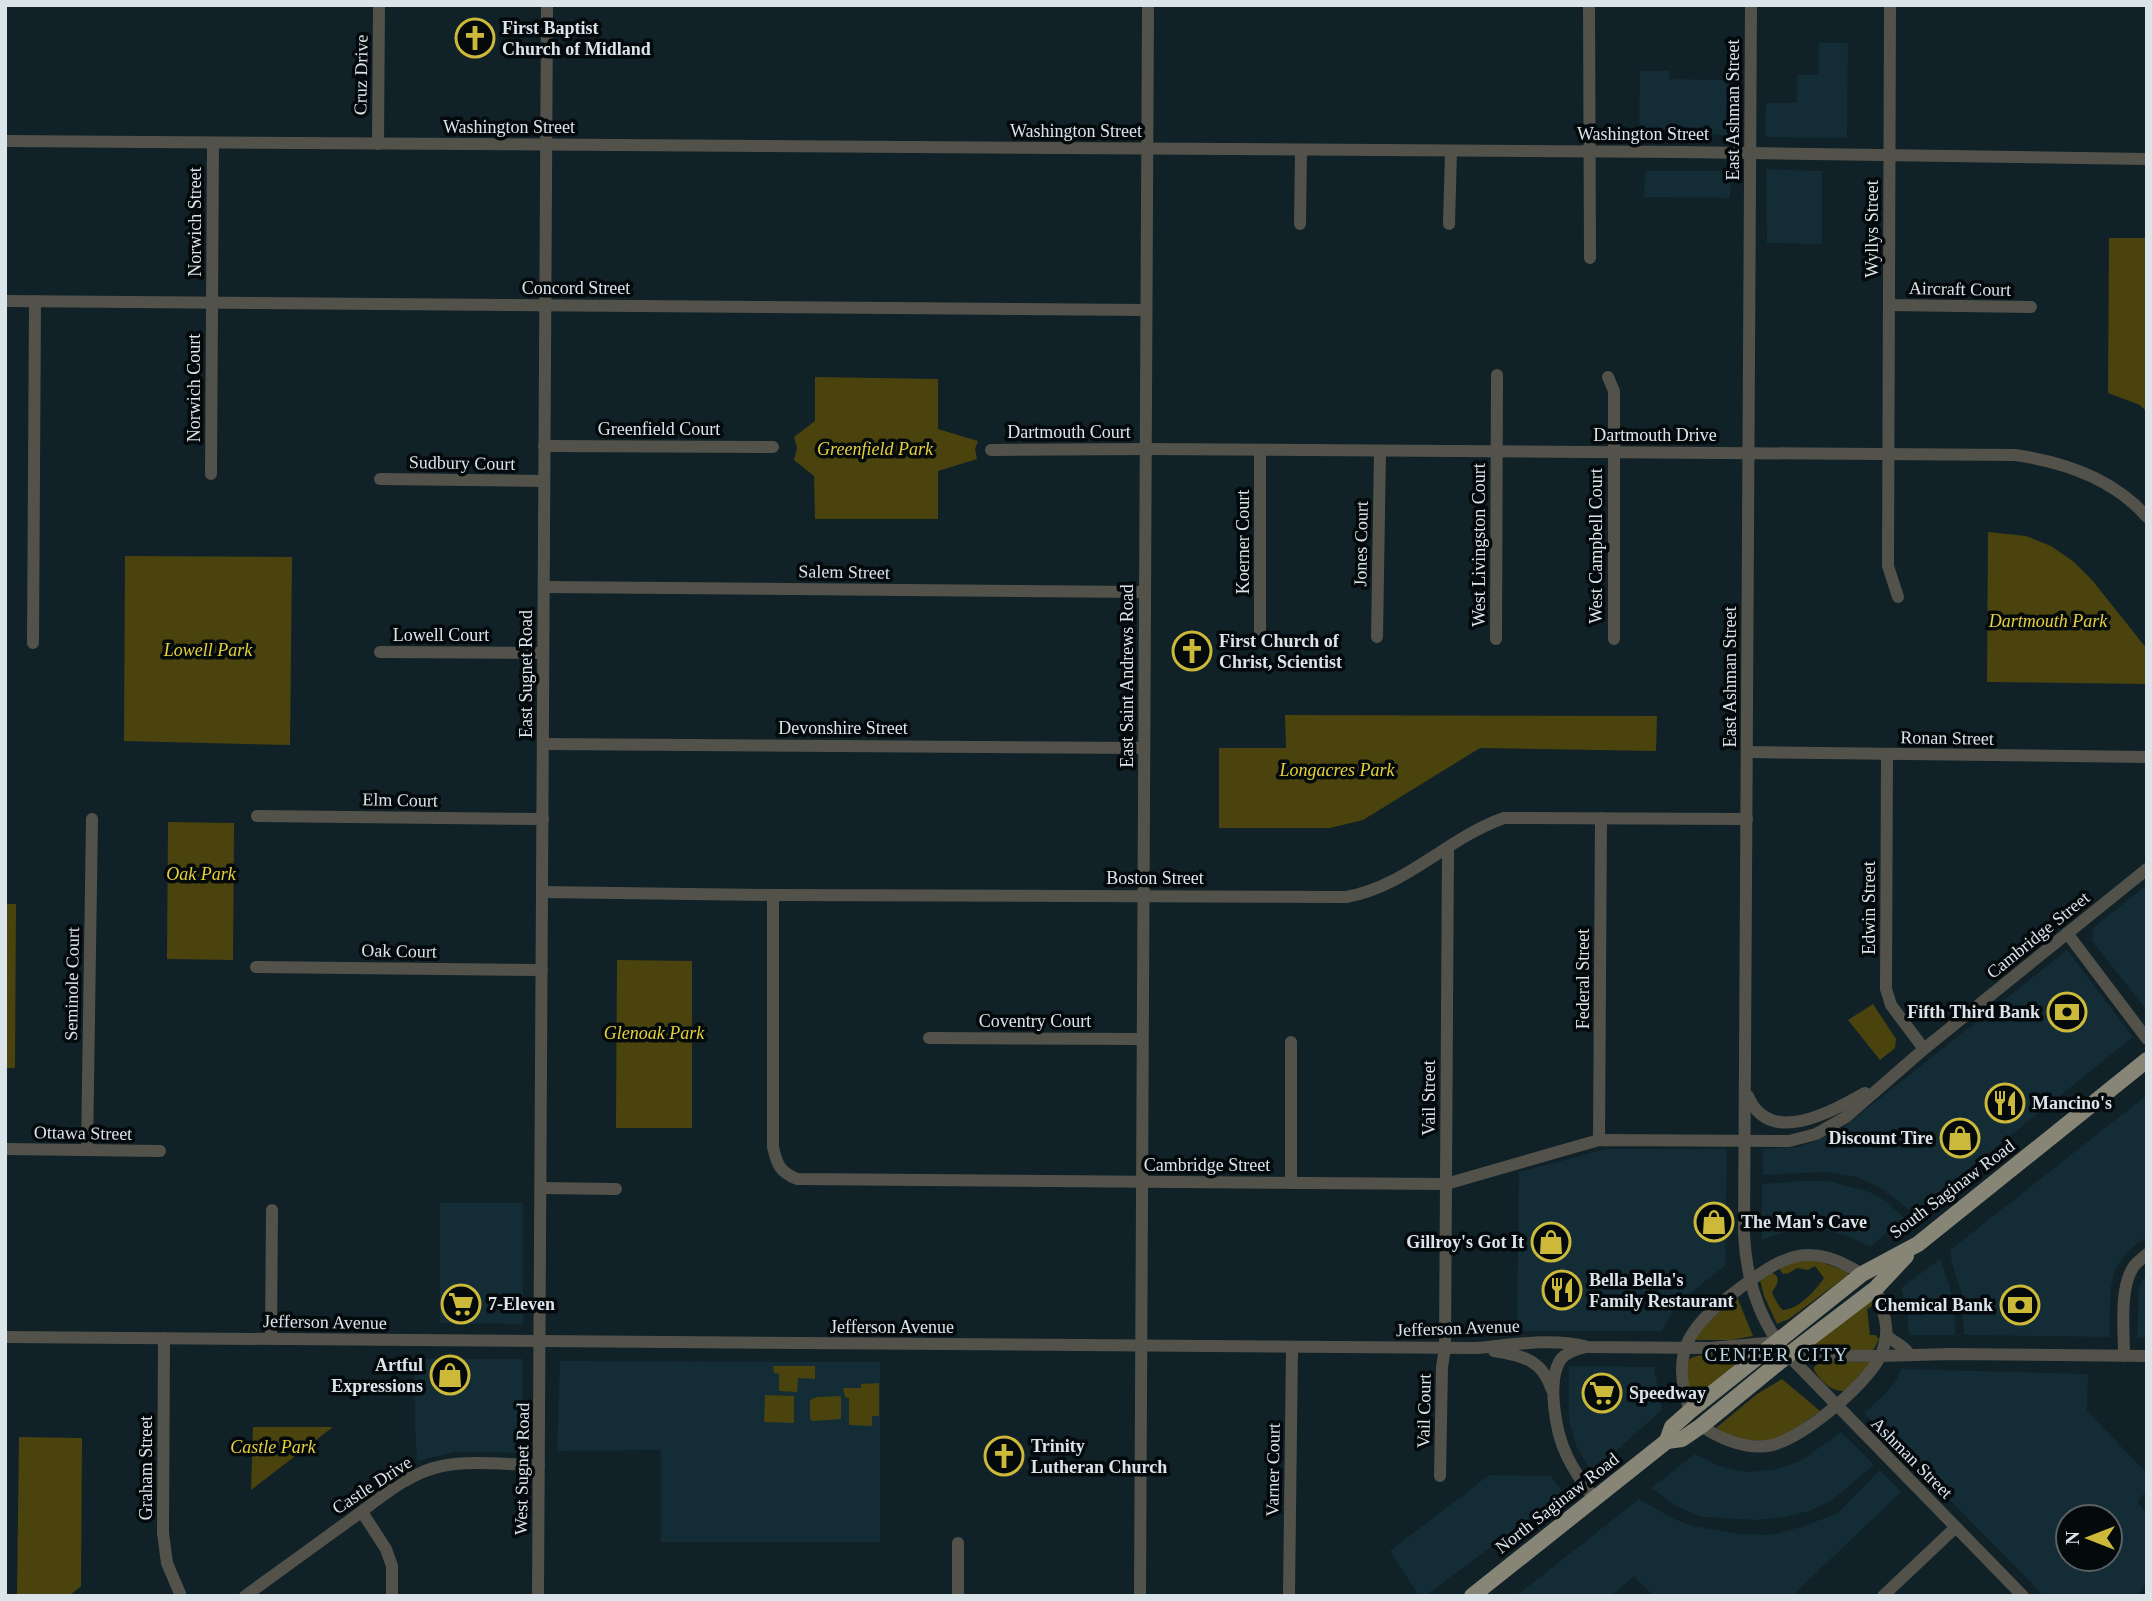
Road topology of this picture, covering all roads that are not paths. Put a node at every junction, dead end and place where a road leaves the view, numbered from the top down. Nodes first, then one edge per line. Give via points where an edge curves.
1 (379, 5) edge
2 (547, 5) edge
3 (1148, 5) edge
4 (1589, 5) edge
5 (1751, 5) edge
6 (1890, 5) edge
7 (5, 141) edge
8 (213, 143) junction
9 (378, 144) junction
10 (545, 145) junction
11 (1147, 149) junction
12 (1301, 151) junction
13 (1451, 151) junction
14 (1589, 151) junction
15 (1750, 153) junction
16 (1889, 155) junction
17 (2147, 159) edge
18 (1300, 223) dead end
19 (1450, 224) dead end
20 (1590, 258) dead end
21 (5, 301) edge
22 (35, 301) junction
23 (212, 302) junction
24 (545, 305) junction
25 (1889, 305) junction
26 (2031, 307) dead end
27 (1146, 310) junction
28 (1497, 375) dead end
29 (1608, 377) dead end
30 (544, 446) junction
31 (773, 447) dead end
32 (1146, 449) junction
33 (991, 450) dead end
34 (1260, 450) junction
35 (1380, 451) junction
36 (1497, 451) junction
37 (1614, 453) junction
38 (1748, 453) junction
39 (1888, 454) junction
40 (211, 474) dead end
41 (380, 479) dead end
42 (544, 481) junction
43 (2147, 516) edge
44 (544, 587) junction
45 (1145, 592) junction
46 (1898, 597) dead end
47 (1260, 635) dead end
48 (1377, 637) dead end
49 (1496, 639) dead end
50 (1614, 639) dead end
51 (33, 643) dead end
52 (380, 652) dead end
53 (543, 653) junction
54 (543, 744) junction
55 (1144, 748) junction
56 (1747, 752) junction
57 (1887, 754) junction
58 (2147, 757) edge
59 (257, 816) dead end
60 (1601, 818) junction
61 (92, 819) dead end
62 (542, 819) junction
63 (1747, 819) junction
64 (1448, 848) junction
65 (2147, 869) edge
66 (542, 892) junction
67 (773, 895) junction
68 (1143, 895) junction
69 (2067, 933) junction
70 (256, 967) dead end
71 (542, 970) junction
72 (929, 1038) dead end
73 (1142, 1039) junction
74 (2147, 1039) edge
75 (1291, 1042) dead end
76 (1924, 1049) junction
77 (2147, 1060) edge
78 (1886, 1081) junction
79 (1746, 1091) junction
80 (1599, 1140) junction
81 (1745, 1141) junction
82 (5, 1149) edge
83 (88, 1150) junction
84 (160, 1151) dead end
85 (1142, 1182) junction
86 (1291, 1183) junction
87 (1446, 1184) junction
88 (541, 1188) junction
89 (616, 1189) dead end
90 (272, 1210) dead end
91 (1918, 1244) junction
92 (2147, 1254) edge
93 (1862, 1274) junction
94 (1750, 1280) junction
95 (1875, 1289) junction
96 (1886, 1334) junction
97 (5, 1336) edge
98 (164, 1338) junction
99 (271, 1339) junction
100 (540, 1342) junction
101 (1777, 1342) junction
102 (1141, 1346) junction
103 (1292, 1347) junction
104 (1588, 1347) junction
105 (1445, 1348) junction
106 (1476, 1348) junction
107 (1685, 1348) junction
108 (1909, 1354) junction
109 (1788, 1355) junction
110 (1880, 1356) junction
111 (2124, 1356) junction
112 (2147, 1356) edge
113 (1554, 1401) junction
114 (1835, 1405) junction
115 (1690, 1411) junction
116 (1701, 1426) junction
117 (1667, 1441) junction
118 (539, 1465) junction
119 (1440, 1476) dead end
120 (1594, 1498) junction
121 (362, 1512) junction
122 (1956, 1527) junction
123 (958, 1544) dead end
124 (1289, 1593) dead end
125 (181, 1596) edge
126 (245, 1596) edge
127 (392, 1596) edge
128 (538, 1596) edge
129 (958, 1596) edge
130 (1140, 1596) edge
131 (1472, 1596) edge
132 (1884, 1596) edge
133 (2024, 1596) edge

1 - 9 street, Cruz Drive
2 - 10 street, East Sugnet Road
3 - 11 street, East Saint Andrews Road
4 - 14 street
5 - 15 street, East Ashman Street
6 - 16 street, Wyllys Street
7 - 8 street, Washington Street
8 - 9 street, Washington Street
8 - 23 street, Norwich Street
9 - 10 street, Washington Street
10 - 11 street, Washington Street
10 - 24 street, East Sugnet Road
11 - 12 street, Washington Street
11 - 27 street, East Saint Andrews Road
12 - 13 street, Washington Street
12 - 18 street
13 - 14 street, Washington Street
13 - 19 street
14 - 15 street, Washington Street
14 - 20 street
15 - 16 street, Washington Street
15 - 38 street, East Ashman Street
16 - 17 street, Washington Street
16 - 25 street, Wyllys Street
21 - 22 street, Concord Street
22 - 23 street, Concord Street
22 - 51 street
23 - 24 street, Concord Street
23 - 40 street, Norwich Court
24 - 27 street, Concord Street
24 - 30 street, East Sugnet Road
25 - 26 street, Aircraft Court
25 - 39 street, Wyllys Street
27 - 32 street, East Saint Andrews Road
28 - 36 street, West Livingston Court
29 - 37 street, West Campbell Court via 1614,391
30 - 31 street, Greenfield Court
30 - 42 street, East Sugnet Road
32 - 33 street, Dartmouth Court
32 - 34 street, Dartmouth Drive
32 - 45 street, East Saint Andrews Road
34 - 35 street, Dartmouth Drive
34 - 47 street, Koerner Court
35 - 36 street, Dartmouth Drive
35 - 48 street, Jones Court
36 - 37 street, Dartmouth Drive
36 - 49 street, West Livingston Court
37 - 38 street, Dartmouth Drive
37 - 50 street, West Campbell Court
38 - 39 street, Dartmouth Drive
38 - 56 street, East Ashman Street
39 - 43 street, Dartmouth Drive via 2043,459 2092,476
39 - 46 street, Wyllys Street via 1888,566
41 - 42 street, Sudbury Court
42 - 44 street, East Sugnet Road
44 - 45 street, Salem Street
44 - 53 street, East Sugnet Road
45 - 55 street, East Saint Andrews Road
52 - 53 street, Lowell Court
53 - 54 street, East Sugnet Road
54 - 55 street, Devonshire Street
54 - 62 street, East Sugnet Road
55 - 68 street, East Saint Andrews Road
56 - 57 street, Ronan Street
56 - 63 street, East Ashman Street
57 - 58 street, Ronan Street
57 - 76 street, Edwin Street via 1886,989 1891,1004
59 - 62 street, Elm Court
60 - 63 street, Boston Street
60 - 64 street, Boston Street via 1504,818
60 - 80 street, Federal Street
61 - 83 street, Seminole Court
62 - 66 street, East Sugnet Road
63 - 79 street, East Ashman Street
64 - 68 street, Boston Street via 1382,888 1346,897
64 - 87 street, Vail Street
65 - 69 street, Cambridge Street
66 - 67 street, Boston Street
66 - 71 street, East Sugnet Road
67 - 68 street, Boston Street
67 - 85 street, Cambridge Street via 773,1147 776,1163 786,1174 797,1180
68 - 73 street, East Saint Andrews Road
69 - 74 street
69 - 76 street, Cambridge Street
70 - 71 street, Oak Court
71 - 88 street, East Sugnet Road
72 - 73 street, Coventry Court
73 - 85 street, East Saint Andrews Road
75 - 86 street
76 - 78 street, Cambridge Street
77 - 91 main road, South Saginaw Road
78 - 79 street, Cambridge Street via 1830,1111 1782,1123 1762,1117
78 - 81 street, Cambridge Street via 1846,1117 1816,1134 1789,1141
79 - 81 street, East Ashman Street
80 - 81 street, Cambridge Street
80 - 87 street, Cambridge Street
81 - 94 street, East Ashman Street via 1744,1233
82 - 83 street, Ottawa Street
83 - 84 street, Ottawa Street
85 - 86 street, Cambridge Street
85 - 102 street, East Saint Andrews Road
86 - 87 street, Cambridge Street
87 - 105 street, Vail Street
88 - 89 street
88 - 100 street, East Sugnet Road
90 - 99 street
91 - 93 main road, South Saginaw Road
91 - 95 main road, North Saginaw Road
92 - 111 street via 2127,1279
93 - 94 street via 1832,1258 1804,1255 1784,1259
93 - 101 main road, South Saginaw Road
94 - 101 street, East Ashman Street via 1757,1305
94 - 107 street via 1699,1321
95 - 96 street
95 - 109 main road, North Saginaw Road
96 - 108 street
96 - 110 street
97 - 98 street, Jefferson Avenue
98 - 99 street, Jefferson Avenue
98 - 125 street, Graham Street via 163,1533 167,1563
99 - 100 street, Jefferson Avenue
100 - 102 street, Jefferson Avenue
100 - 118 street, West Sugnet Road
101 - 107 street, Jefferson Avenue
101 - 109 street, Ashman Street
101 - 115 main road, North Saginaw Road
102 - 103 street, Jefferson Avenue
102 - 130 street, East Saint Andrews Road
103 - 105 street, Jefferson Avenue
103 - 124 street, Varner Court
104 - 106 street, Jefferson Avenue via 1533,1343
104 - 107 street, Jefferson Avenue
104 - 113 street via 1568,1353 1560,1361
105 - 106 street, Jefferson Avenue
105 - 119 street, Vail Court
106 - 113 street via 1537,1364 1548,1378
107 - 115 street via 1682,1380
108 - 110 street
108 - 111 street
109 - 110 street
109 - 114 street, Ashman Street
109 - 116 main road, North Saginaw Road
110 - 114 street via 1857,1387
111 - 112 street
113 - 120 street via 1563,1449
114 - 116 street via 1806,1429 1769,1446 1734,1443
114 - 122 street, Ashman Street
115 - 117 main road, North Saginaw Road via 1672,1427
116 - 117 main road, North Saginaw Road via 1682,1439
117 - 120 main road, North Saginaw Road
118 - 121 street, Castle Drive via 437,1468 410,1478
118 - 128 street, West Sugnet Road
120 - 131 main road, North Saginaw Road
121 - 126 street, Castle Drive
121 - 127 street via 386,1549 392,1566
122 - 132 street
122 - 133 street, Ashman Street
123 - 129 street

